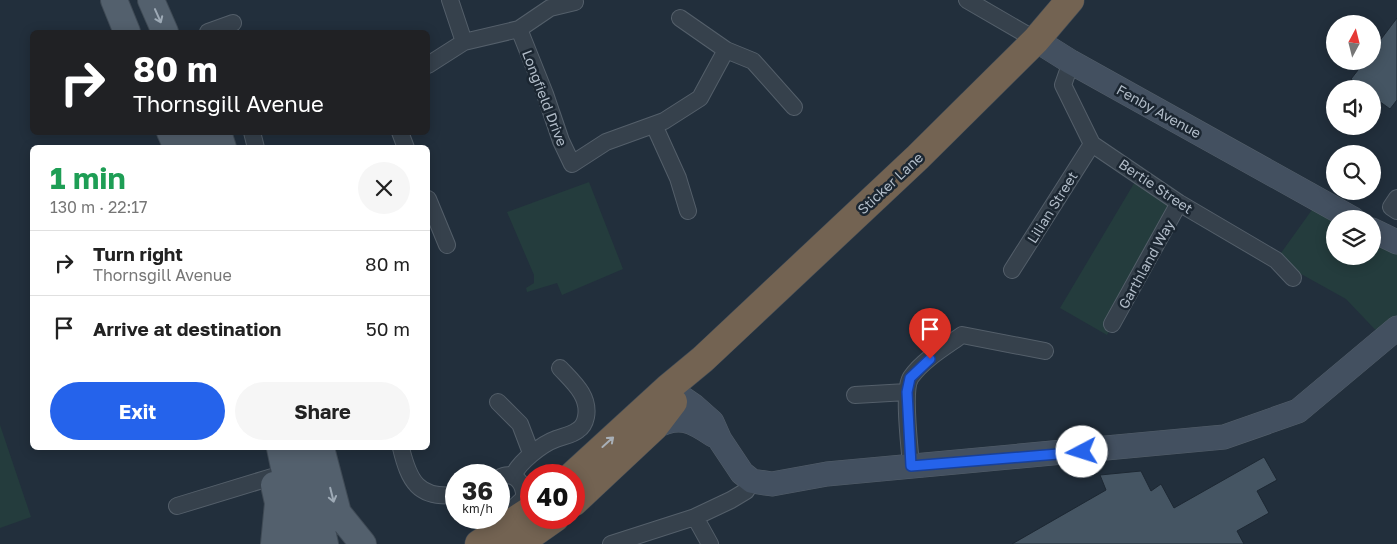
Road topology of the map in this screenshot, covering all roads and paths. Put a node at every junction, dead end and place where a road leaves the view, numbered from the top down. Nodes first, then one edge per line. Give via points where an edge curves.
1 (114, 0) edge
2 (151, 0) edge
3 (450, 0) edge
4 (967, 0) edge
5 (1070, 0) edge
6 (575, 2) dead end
7 (680, 18) dead end
8 (233, 23) dead end
9 (126, 30) edge
10 (164, 30) edge
11 (214, 30) edge
12 (519, 30) junction
13 (1036, 40) junction
14 (464, 42) junction
15 (726, 50) junction
16 (1071, 62) junction
17 (430, 64) edge
18 (794, 107) dead end
19 (654, 125) junction
20 (1092, 144) junction
21 (1397, 198) edge
22 (1179, 203) junction
23 (430, 205) edge
24 (1337, 210) edge
25 (688, 211) dead end
26 (1397, 211) edge
27 (1381, 234) edge
28 (1397, 242) edge
29 (447, 245) dead end
30 (1012, 270) dead end
31 (1293, 278) dead end
32 (1112, 324) dead end
33 (1397, 328) edge
34 (1045, 351) dead end
35 (560, 368) dead end
36 (673, 392) junction
37 (907, 392) junction
38 (855, 396) dead end
39 (498, 402) dead end
40 (654, 427) junction
41 (720, 440) junction
42 (265, 450) edge
43 (280, 450) edge
44 (303, 450) edge
45 (322, 450) edge
46 (401, 450) edge
47 (531, 453) junction
48 (585, 465) edge
49 (911, 466) junction
50 (510, 474) edge
51 (272, 477) junction
52 (510, 478) edge
53 (752, 481) junction
54 (585, 492) edge
55 (445, 495) edge
56 (177, 506) dead end
57 (510, 511) edge
58 (520, 517) edge
59 (695, 517) junction
60 (485, 529) edge
61 (539, 529) edge
62 (274, 544) edge
63 (300, 544) edge
64 (325, 544) edge
65 (363, 544) edge
66 (474, 544) edge
67 (479, 544) edge
68 (518, 544) edge
69 (611, 544) edge
70 (710, 544) edge

1 - 9 main road
2 -> 10 main road
3 - 14 street
4 - 13 street, Fenby Avenue
5 - 13 highway, Sticker Lane
6 - 12 street via 550,8
7 - 15 street
8 - 11 street
12 - 14 street
12 - 19 street, Longfield Drive via 572,164 606,142
13 - 16 street, Fenby Avenue
13 - 36 highway, Sticker Lane via 918,157 703,359
14 - 17 street
15 - 18 street via 753,61
15 - 19 street, Longfield Drive via 700,98
16 - 20 street, Bertie Street via 1063,85
16 - 24 street, Fenby Avenue
19 - 25 street via 678,178
20 - 22 street, Bertie Street
20 - 30 street, Lilian Street
21 - 26 street via 1391,207
22 - 31 street, Bertie Street via 1276,260
22 - 32 street, Garthland Way
23 - 29 street
27 - 28 street
33 - 49 street via 1298,411 1224,437
34 - 37 street via 962,335 910,378
35 - 47 street via 586,400 586,419 578,431 555,439
36 - 40 highway, Sticker Lane
36 - 41 street via 712,422
48 -> 36 highway, Sticker Lane
37 - 38 street
37 - 49 street
39 - 47 street via 520,424
40 - 41 street via 667,420 681,419 692,422
40 - 54 highway, Sticker Lane
41 - 53 street via 742,473
42 - 51 main road
43 - 63 main road
44 - 64 main road
45 -> 65 main road via 338,513
46 - 55 street via 406,470 418,485 431,494
47 - 50 street
49 - 53 street via 828,474 772,484
51 - 56 street
51 - 62 main road via 278,503
52 - 57 street via 520,481 524,498
53 - 59 street via 746,491
58 - 67 highway
59 - 69 street
59 - 70 street
60 - 66 street via 475,536
61 - 68 highway

